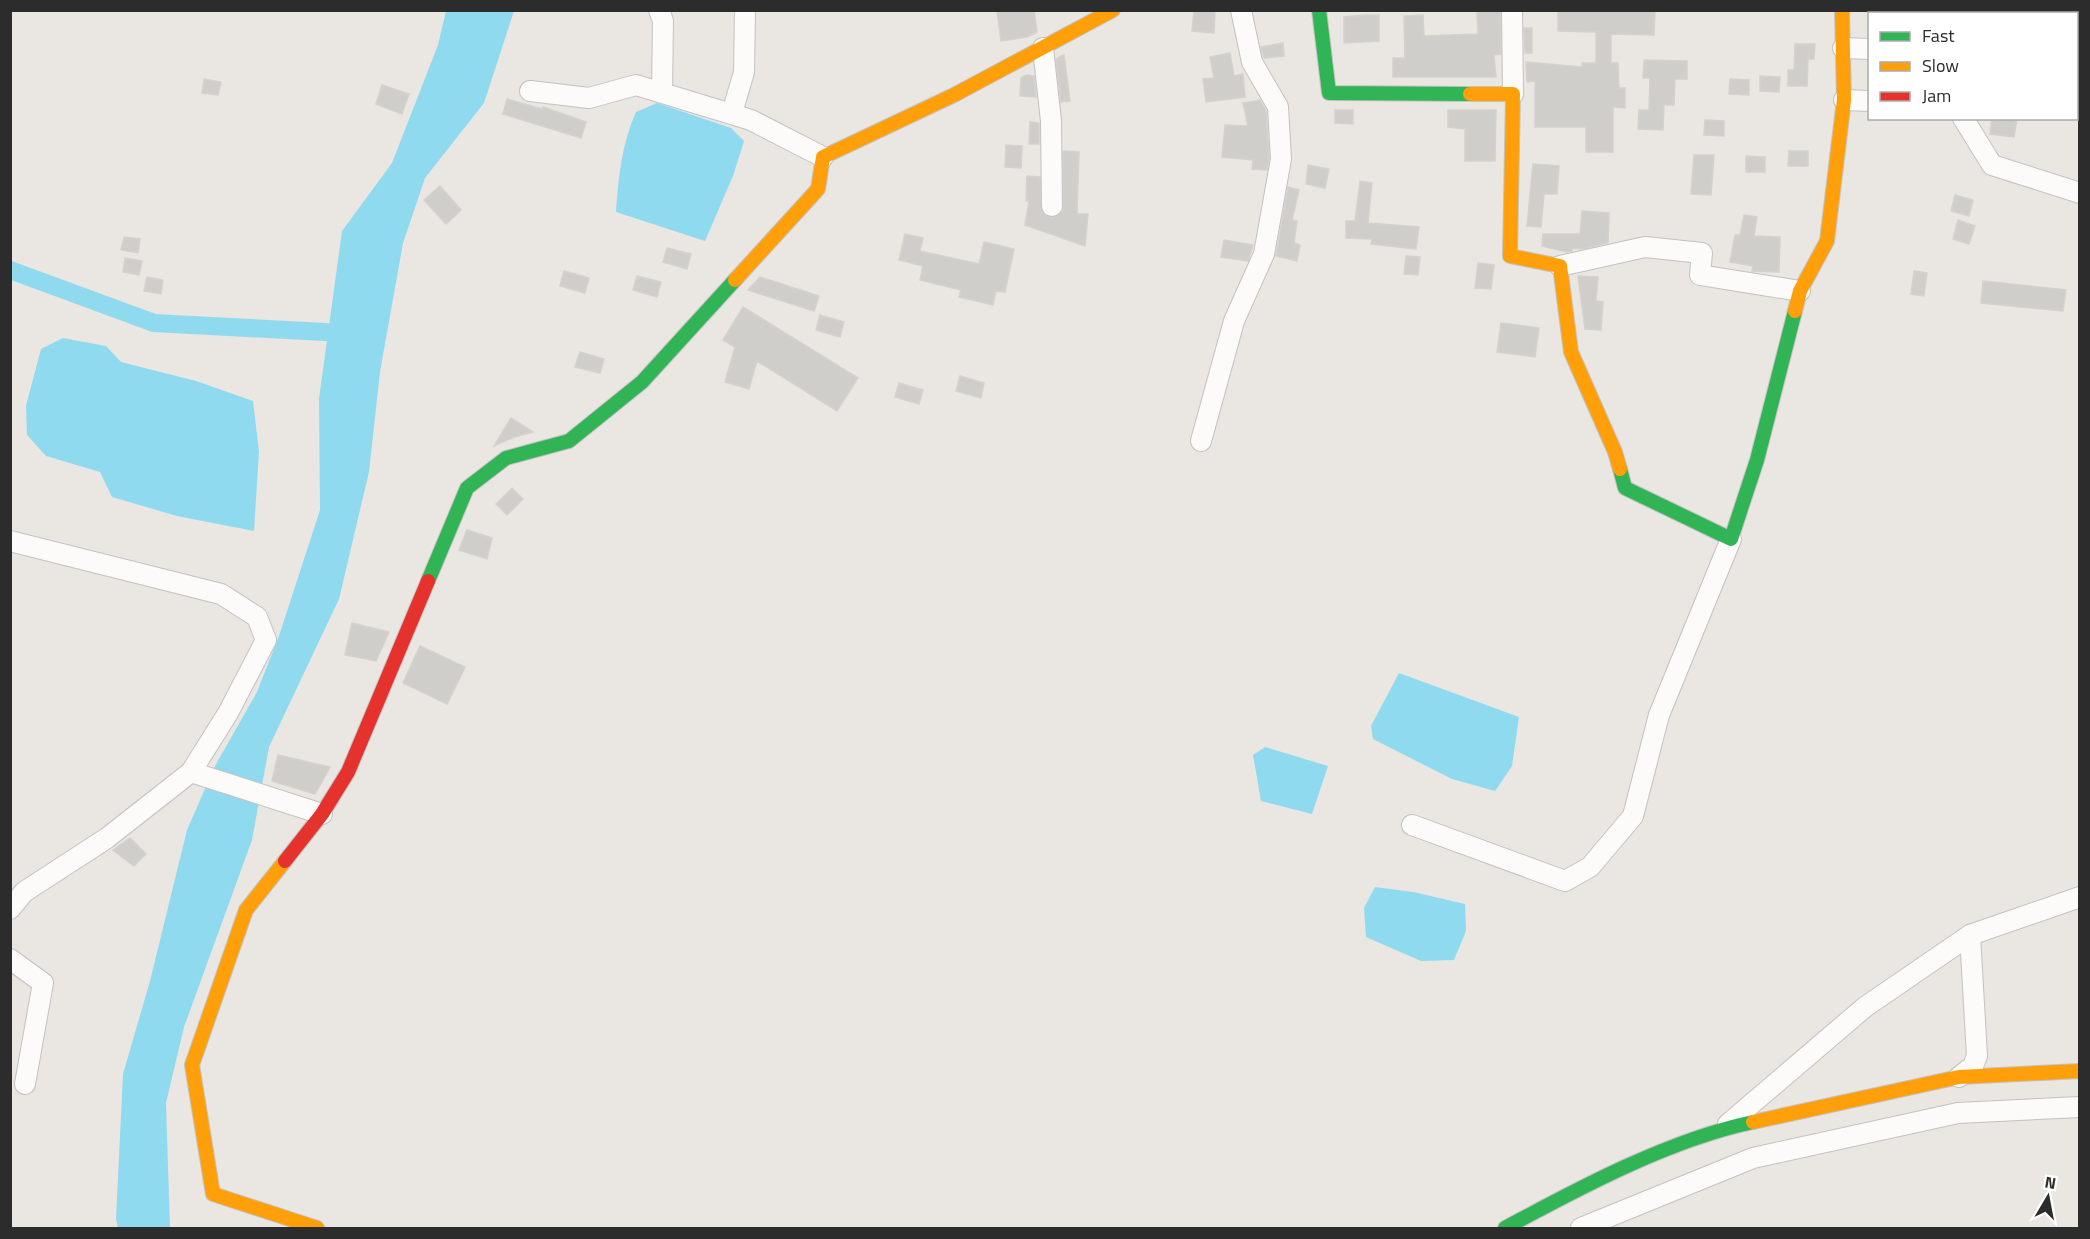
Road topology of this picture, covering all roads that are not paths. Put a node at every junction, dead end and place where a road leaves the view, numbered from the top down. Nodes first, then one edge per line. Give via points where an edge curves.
1 (659, 10) edge
2 (745, 10) edge
3 (1113, 10) edge
4 (1241, 10) edge
5 (1319, 10) edge
6 (1512, 10) edge
7 (1842, 10) edge
8 (1043, 48) junction
9 (1843, 48) junction
10 (1868, 49) edge
11 (530, 91) dead end
12 (662, 92) junction
13 (1513, 94) junction
14 (1844, 100) junction
15 (1868, 102) edge
16 (732, 113) junction
17 (1964, 120) edge
18 (823, 157) junction
19 (2079, 193) edge
20 (1052, 206) dead end
21 (1560, 266) junction
22 (1800, 291) junction
23 (1201, 441) dead end
24 (1731, 539) junction
25 (10, 541) edge
26 (200, 775) junction
27 (322, 814) junction
28 (1412, 825) dead end
29 (2079, 897) edge
30 (10, 909) edge
31 (1970, 935) junction
32 (10, 958) edge
33 (2079, 1071) edge
34 (1959, 1077) junction
35 (25, 1084) dead end
36 (2079, 1107) edge
37 (1725, 1128) junction
38 (317, 1228) edge
39 (1505, 1228) edge
40 (1581, 1228) edge

1 - 12 street via 663,21
2 - 16 street via 744,72
3 - 8 street
4 - 23 street via 1252,62 1278,107 1281,159 1264,254 1234,321
5 - 13 street via 1329,93
6 - 13 street
7 - 9 street
8 - 18 street
8 - 20 street via 1051,121
9 - 10 street
9 - 14 street
11 - 12 street via 589,98 636,85
12 - 16 street
13 - 21 street via 1510,256
14 - 15 street
14 - 22 street via 1827,241
16 - 18 street
17 - 19 street via 1992,165
18 - 27 street via 818,189 642,382 569,441 506,458 467,488 348,772
21 - 22 street via 1645,247 1702,253 1700,275
21 - 24 street via 1571,352 1616,452 1625,488
22 - 24 street via 1757,460
24 - 28 street via 1659,715 1633,816 1590,867 1565,881
25 - 26 street via 221,594 257,617 266,640
26 - 27 street
26 - 30 street via 24,892
27 - 38 street via 246,910 192,1065 213,1194
29 - 31 street
31 - 34 street via 1977,1056 1973,1066
31 - 37 street via 1865,1007
32 - 35 street via 43,983
33 - 34 street
34 - 37 street
36 - 40 street via 1958,1113 1754,1158
37 - 39 street via 1592,1181

